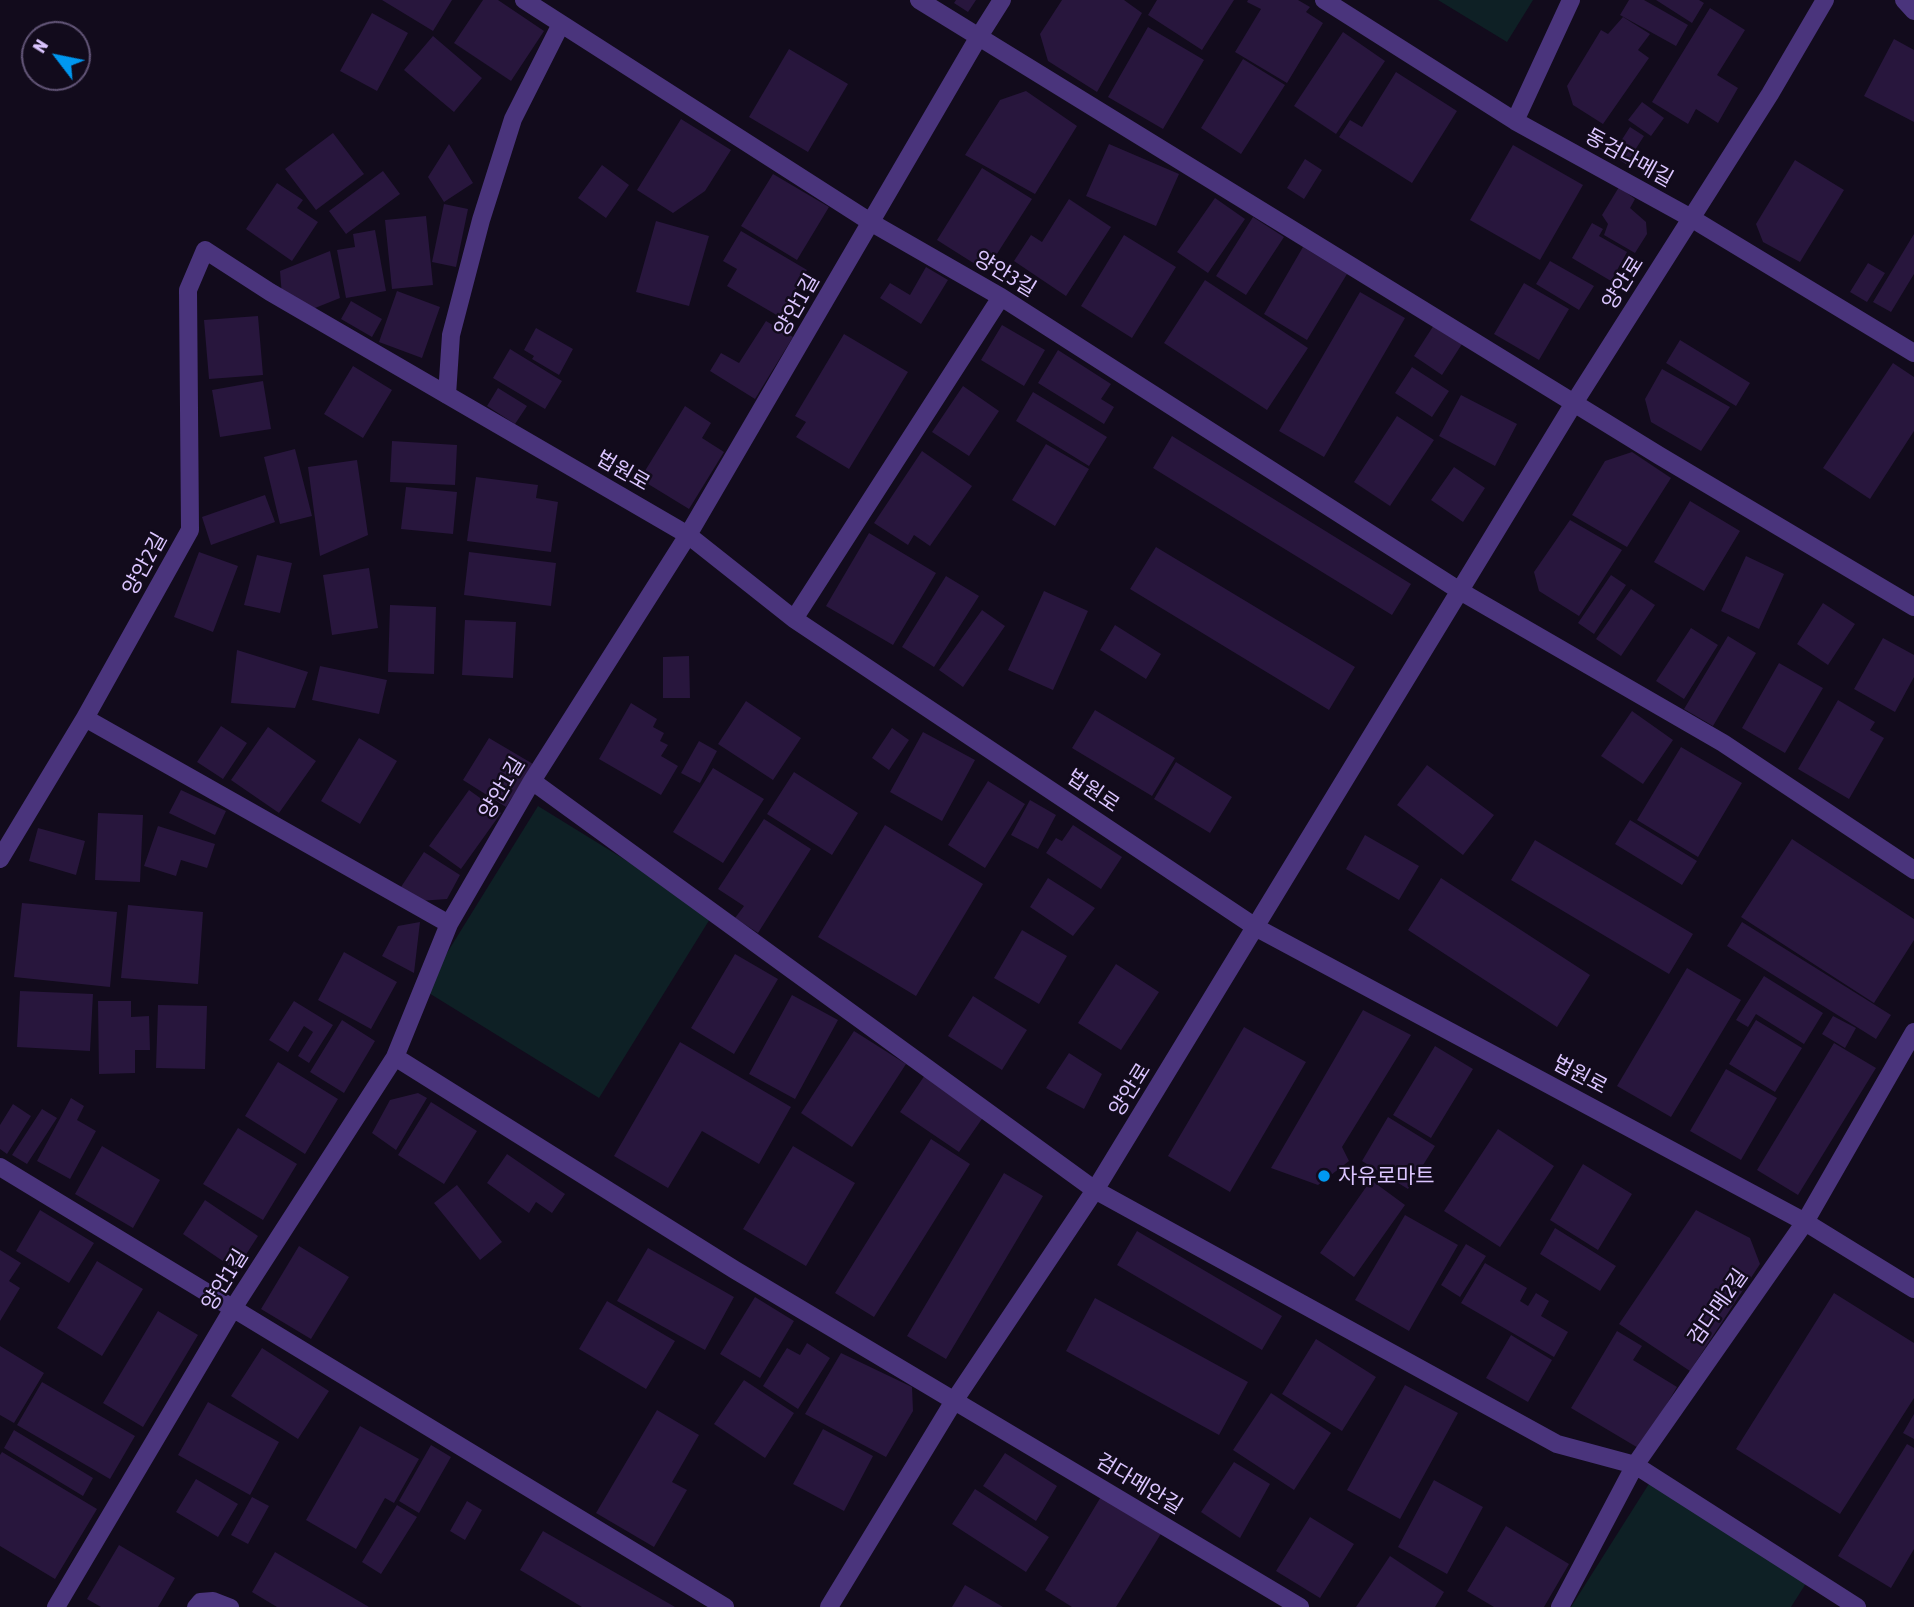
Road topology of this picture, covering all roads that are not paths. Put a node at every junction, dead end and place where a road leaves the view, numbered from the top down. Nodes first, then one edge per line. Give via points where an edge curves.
1 (524, 0) edge
2 (919, 0) edge
3 (1002, 0) edge
4 (1324, 0) edge
5 (1571, 0) edge
6 (1825, 0) edge
7 (1904, 0) edge
8 (1914, 11) edge
9 (561, 24) junction
10 (978, 38) junction
11 (1515, 121) junction
12 (1691, 218) junction
13 (872, 223) junction
14 (270, 292) joint
15 (1000, 297) junction
16 (1914, 353) edge
17 (447, 396) junction
18 (1574, 403) junction
19 (688, 536) junction
20 (1460, 591) junction
21 (1914, 607) edge
22 (794, 618) junction
23 (85, 718) junction
24 (532, 781) junction
25 (0, 859) edge
26 (1914, 870) edge
27 (449, 924) junction
28 (1256, 928) junction
29 (1914, 1032) edge
30 (395, 1057) junction
31 (0, 1167) edge
32 (1095, 1190) junction
33 (1805, 1222) junction
34 (1914, 1289) edge
35 (232, 1310) junction
36 (954, 1401) junction
37 (1634, 1465) junction
38 (56, 1607) edge
39 (195, 1607) edge
40 (231, 1607) edge
41 (725, 1607) edge
42 (829, 1607) edge
43 (1300, 1607) edge
44 (1560, 1607) edge
45 (1857, 1607) edge

1 - 9 street, 양안3길
2 - 10 street
3 - 10 street, 양안1길
4 - 11 street, 동검다메길
5 - 11 street
6 - 12 street, 양안로
7 - 8 street
9 - 13 street, 양안3길
9 - 17 street via 513,119 481,220 451,335
10 - 13 street, 양안1길
10 - 18 street
11 - 12 street, 동검다메길
12 - 16 street, 동검다메길
12 - 18 street, 양안로
13 - 15 street, 양안3길
13 - 19 street, 양안1길
14 - 17 street, 법원로
14 - 23 street, 양안2길 via 205,250 188,290 190,530
15 - 20 street, 양안3길
15 - 22 street
17 - 19 street, 법원로
18 - 20 street, 양안로
18 - 21 street
19 - 22 street, 법원로
19 - 24 street, 양안1길
20 - 26 street via 1723,743
20 - 28 street, 양안로
22 - 28 street, 법원로
23 - 25 street, 양안2길
23 - 27 street
24 - 27 street, 양안1길
24 - 32 street
27 - 30 street, 양안1길
28 - 32 street, 양안로
28 - 33 street, 법원로
29 - 33 street, 검다메2길
30 - 35 street, 양안1길
30 - 36 street, 검다메안길
31 - 35 street
32 - 36 street, 양안로
32 - 37 street via 1557,1444
33 - 34 street, 법원로
33 - 37 street, 검다메2길
35 - 38 street, 양안1길
35 - 41 street
36 - 42 street, 양안로
36 - 43 street, 검다메안길
37 - 44 street, 검다메2길
37 - 45 street
39 - 40 lane via 201,1601 214,1600

